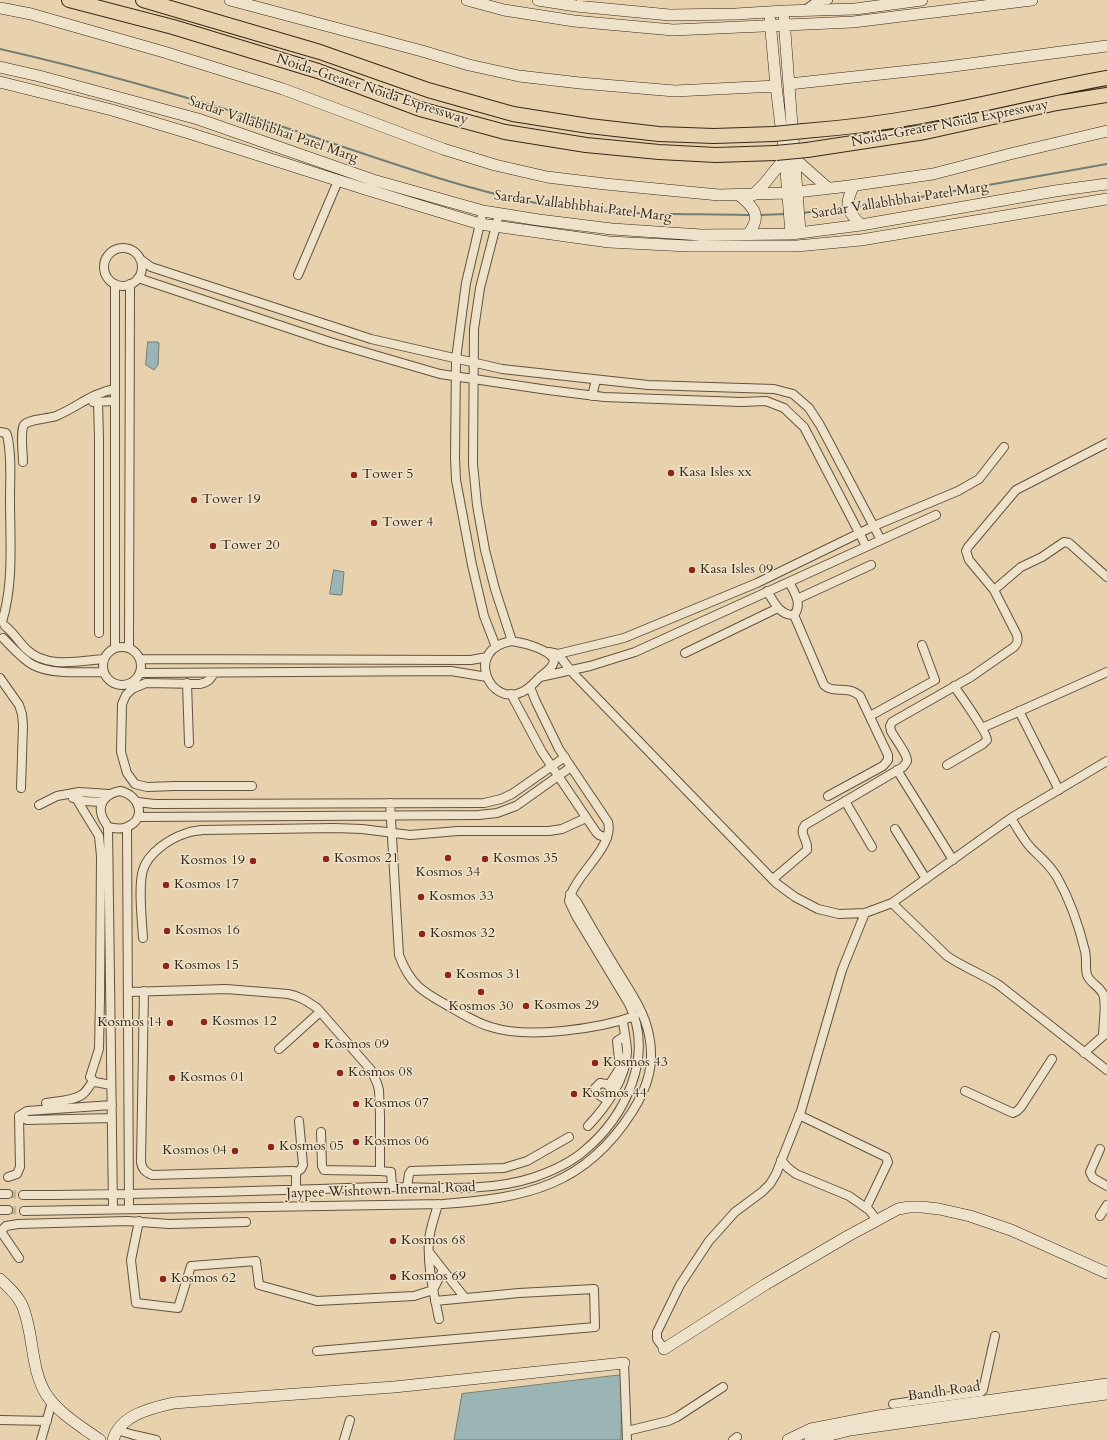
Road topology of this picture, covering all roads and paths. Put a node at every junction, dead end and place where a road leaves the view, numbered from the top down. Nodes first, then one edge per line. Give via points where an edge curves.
1 (69, 0) edge
2 (143, 0) edge
3 (230, 0) edge
4 (467, 0) edge
5 (538, 0) edge
6 (828, 0) edge
7 (922, 0) edge
8 (1032, 0) edge
9 (559, 1) edge
10 (576, 3) edge
11 (0, 8) edge
12 (805, 10) junction
13 (770, 11) junction
14 (784, 11) junction
15 (557, 18) junction
16 (574, 21) junction
17 (784, 25) junction
18 (770, 26) junction
19 (1107, 46) edge
20 (0, 68) edge
21 (1107, 78) edge
22 (0, 82) edge
23 (789, 84) junction
24 (776, 86) junction
25 (1107, 95) edge
26 (1107, 131) edge
27 (785, 156) junction
28 (338, 181) junction
29 (1107, 184) edge
30 (854, 185) junction
31 (828, 188) junction
32 (792, 192) junction
33 (739, 195) junction
34 (753, 195) junction
35 (1107, 199) edge
36 (483, 211) junction
37 (499, 214) junction
38 (480, 224) junction
39 (861, 225) junction
40 (496, 226) junction
41 (795, 233) junction
42 (748, 234) junction
43 (140, 259) junction
44 (298, 275) dead end
45 (138, 278) junction
46 (115, 284) junction
47 (130, 284) junction
48 (456, 359) junction
49 (473, 363) junction
50 (456, 376) junction
51 (472, 379) junction
52 (596, 380) junction
53 (115, 389) junction
54 (592, 396) junction
55 (86, 400) junction
56 (115, 401) junction
57 (98, 402) junction
58 (0, 432) edge
59 (1107, 443) edge
60 (1004, 447) dead end
61 (23, 462) dead end
62 (936, 515) dead end
63 (874, 526) junction
64 (859, 534) junction
65 (881, 540) junction
66 (866, 546) junction
67 (871, 564) dead end
68 (1107, 577) edge
69 (789, 582) junction
70 (994, 590) junction
71 (767, 592) junction
72 (797, 599) junction
73 (778, 608) junction
74 (794, 614) junction
75 (2, 623) edge
76 (99, 633) dead end
77 (2, 639) edge
78 (512, 641) junction
79 (922, 645) dead end
80 (496, 646) junction
81 (115, 648) junction
82 (129, 648) junction
83 (549, 652) junction
84 (685, 653) dead end
85 (558, 654) junction
86 (487, 657) junction
87 (104, 658) junction
88 (140, 659) junction
89 (571, 671) junction
90 (104, 672) junction
91 (1107, 672) edge
92 (140, 673) junction
93 (214, 673) junction
94 (487, 677) junction
95 (540, 677) junction
96 (0, 678) edge
97 (187, 683) junction
98 (954, 686) junction
99 (530, 687) junction
100 (511, 694) junction
101 (1019, 711) junction
102 (870, 716) junction
103 (982, 728) junction
104 (189, 743) dead end
105 (564, 757) junction
106 (1107, 761) edge
107 (947, 765) dead end
108 (552, 766) junction
109 (571, 767) junction
110 (897, 770) junction
111 (558, 776) junction
112 (252, 786) dead end
113 (20, 788) dead end
114 (1059, 790) junction
115 (109, 794) junction
116 (828, 796) dead end
117 (73, 797) junction
118 (845, 801) junction
119 (102, 802) junction
120 (138, 802) junction
121 (390, 803) junction
122 (39, 805) dead end
123 (377, 816) junction
124 (390, 816) junction
125 (138, 817) junction
126 (586, 818) junction
127 (1011, 818) junction
128 (108, 827) junction
129 (127, 828) junction
130 (895, 829) dead end
131 (377, 831) junction
132 (391, 833) junction
133 (607, 838) junction
134 (872, 847) dead end
135 (952, 860) junction
136 (773, 879) junction
137 (926, 879) junction
138 (141, 881) junction
139 (127, 882) junction
140 (570, 894) junction
141 (892, 903) junction
142 (865, 913) junction
143 (143, 938) dead end
144 (144, 991) junction
145 (1105, 991) edge
146 (128, 992) junction
147 (320, 1012) junction
148 (635, 1016) junction
149 (623, 1021) junction
150 (1105, 1035) edge
151 (279, 1049) dead end
152 (1084, 1053) junction
153 (1052, 1059) dead end
154 (1107, 1070) edge
155 (93, 1081) junction
156 (112, 1085) junction
157 (613, 1086) junction
158 (965, 1091) dead end
159 (607, 1100) junction
160 (46, 1103) dead end
161 (112, 1106) junction
162 (799, 1115) junction
163 (19, 1116) junction
164 (112, 1118) junction
165 (299, 1122) dead end
166 (588, 1126) dead end
167 (321, 1132) dead end
168 (569, 1137) dead end
169 (1100, 1149) dead end
170 (781, 1160) junction
171 (380, 1171) junction
172 (296, 1173) junction
173 (8, 1177) dead end
174 (512, 1183) junction
175 (1107, 1186) edge
176 (392, 1187) junction
177 (407, 1188) junction
178 (296, 1190) junction
179 (113, 1194) junction
180 (129, 1194) junction
181 (23, 1195) tunnel mouth
182 (510, 1196) junction
183 (438, 1204) junction
184 (1107, 1205) edge
185 (866, 1208) junction
186 (113, 1209) junction
187 (129, 1209) junction
188 (24, 1211) tunnel mouth
189 (1100, 1216) dead end
190 (877, 1220) junction
191 (139, 1221) junction
192 (246, 1222) dead end
193 (429, 1252) junction
194 (19, 1258) dead end
195 (443, 1270) junction
196 (1107, 1273) edge
197 (0, 1279) edge
198 (433, 1290) junction
199 (465, 1298) junction
200 (435, 1301) junction
201 (439, 1319) dead end
202 (995, 1336) dead end
203 (664, 1349) joint
204 (316, 1351) dead end
205 (624, 1363) joint
206 (1107, 1384) edge
207 (723, 1387) dead end
208 (1107, 1394) edge
209 (52, 1402) junction
210 (893, 1404) dead end
211 (0, 1420) edge
212 (350, 1420) dead end
213 (47, 1421) junction
214 (627, 1431) junction
215 (115, 1435) edge
216 (41, 1440) edge
217 (100, 1440) edge
218 (156, 1440) edge
219 (344, 1440) edge
220 (627, 1440) edge
221 (788, 1440) edge
222 (810, 1440) edge

1 - 27 highway, Noida-Greater Noida Expressway via 173,27 318,71 420,109 505,132 586,145 659,152
2 - 21 highway, Noida-Greater Noida Expressway, bridge via 320,52 428,90 513,114 659,134 774,134 862,126
3 - 24 street via 469,65 520,76 675,90
4 - 15 street via 504,10
5 - 9 street
6 - 12 street via 816,2
7 - 12 street via 855,9
8 - 17 street via 853,22
9 - 10 street
9 - 15 street
10 - 13 street via 670,14
10 - 16 street
11 - 33 street via 31,14 283,89 443,149 495,165 548,177
12 - 14 street
13 - 14 street
13 - 18 street
14 - 17 street
15 - 16 street
16 - 18 street via 673,30
17 - 18 street
17 - 23 street
18 - 24 street
19 - 23 street
20 - 36 street, Sardar Vallabhbhai Patel Marg via 198,119 373,180
22 - 28 street, Sardar Vallabhbhai Patel Marg via 112,110
23 - 27 street
24 - 27 street
25 - 27 highway, Noida-Greater Noida Expressway, bridge via 1057,103 926,132 806,150
26 - 30 street via 933,174
27 - 31 street
27 - 32 street
27 - 34 street
28 - 38 street, Sardar Vallabhbhai Patel Marg
28 - 44 street
29 - 39 street, Sardar Vallabhbhai Patel Marg
30 - 31 street
30 - 39 street via 848,196 847,205 851,215
31 - 32 street
32 - 34 street
32 - 41 street
33 - 34 street
33 - 42 street via 751,204 755,218
35 - 40 street, Sardar Vallabhbhai Patel Marg via 861,240 797,246 688,246 609,242
36 - 37 street, Sardar Vallabhbhai Patel Marg
36 - 38 street
37 - 40 street
37 - 42 street, Sardar Vallabhbhai Patel Marg via 612,229 701,235
38 - 40 street, Sardar Vallabhbhai Patel Marg
38 - 48 street via 466,283
39 - 41 street, Sardar Vallabhbhai Patel Marg
40 - 49 street via 480,288 474,329
41 - 42 street, Sardar Vallabhbhai Patel Marg
43 - 45 street via 142,267
43 - 46 street via 136,253 123,247 109,253 103,266 109,280
43 - 48 street via 151,267 371,340
45 - 47 street
45 - 50 street via 330,342 440,374
46 - 47 street
46 - 53 street
47 - 82 street
48 - 49 street
48 - 50 street
49 - 51 street
49 - 52 street via 502,370
50 - 51 street
50 - 80 street via 456,480 479,596
51 - 54 street
51 - 78 street via 472,464 477,504 485,550
52 - 54 street
52 - 63 street via 648,385 774,389 793,394 813,414
53 - 55 street via 97,393
53 - 56 street
54 - 64 street via 766,401 784,408 804,427
55 - 57 street
55 - 61 street via 55,416 25,424 22,430
56 - 57 street
56 - 81 street
57 - 76 street
58 - 75 street via 7,435 10,462 10,577
59 - 70 street via 1016,490 968,547 966,555 969,560
60 - 63 street via 979,479 958,491
62 - 65 street
63 - 64 street
63 - 65 street
64 - 66 street
64 - 85 street via 757,583 624,638
65 - 66 street
66 - 69 street
67 - 72 street
68 - 70 street via 1069,543 1064,542 1021,567
69 - 71 street
69 - 72 street
70 - 98 street via 1017,635 1017,644
71 - 73 street
71 - 89 street via 635,652
72 - 74 street via 798,606
73 - 74 street via 784,614
73 - 84 street
74 - 102 street via 824,685 833,690 853,690 860,696
75 - 77 street via 5,634
75 - 87 street via 26,649 43,660 60,662
77 - 90 street via 32,665 44,670
78 - 80 street
78 - 83 street
79 - 102 street via 935,680
80 - 86 street
81 - 82 street
81 - 87 street
82 - 88 street via 136,652
83 - 85 street
83 - 95 street via 554,663
85 - 89 street
86 - 88 street via 471,660
86 - 94 street
87 - 90 street
88 - 92 street
89 - 95 street
89 - 136 street
90 - 92 street via 108,680 122,685 135,680
91 - 101 street
92 - 93 street
93 - 94 street via 451,671
93 - 97 street via 209,681
94 - 100 street via 492,686 501,692
95 - 99 street
96 - 113 street via 19,705 22,714
97 - 104 street
97 - 112 street via 146,683 132,689 126,695 122,704 121,752 127,773 135,784 147,788
98 - 103 street
98 - 110 street via 892,722 890,731 907,760
99 - 100 street
99 - 105 street
100 - 108 street
101 - 103 street
101 - 114 street
102 - 116 street via 888,760 883,766
103 - 107 street via 986,741
105 - 108 street
105 - 109 street
106 - 114 street
108 - 111 street
108 - 121 street via 512,794 484,803
109 - 111 street
109 - 133 street via 608,822
110 - 118 street
110 - 135 street
111 - 124 street via 516,806 497,813
111 - 126 street
114 - 127 street
115 - 117 street via 79,792
115 - 119 street
115 - 120 street via 120,790 134,796
117 - 119 street
117 - 122 street via 57,796
117 - 155 street via 97,832 100,843 100,998 98,1049 90,1077
118 - 134 street
118 - 136 street via 802,828 807,850
119 - 128 street via 102,817
120 - 121 street
120 - 125 street
121 - 124 street
123 - 124 street
123 - 125 street
123 - 131 street
124 - 132 street
125 - 129 street
126 - 132 street via 556,831 458,831 410,835
126 - 133 street via 599,835
127 - 135 street
127 - 145 street via 1026,843 1050,866 1058,878 1075,916 1085,952 1088,976
128 - 129 street
128 - 156 street
129 - 139 street
130 - 137 street
131 - 132 street
131 - 138 street via 334,828 187,832 166,844 151,857 143,870
132 - 149 street via 399,955 404,970 417,987 476,1021 512,1031 574,1030
133 - 140 street
135 - 137 street
136 - 142 street via 795,897 818,909 839,914
137 - 141 street
138 - 139 street
138 - 143 street
139 - 146 street
140 - 148 street, Jaypee Wishtown Internal Road via 570,904 576,916
140 - 182 street, Jaypee Wishtown Internal Road via 575,898 645,1020 651,1048 648,1081 622,1128 585,1164 562,1179
141 - 142 street
141 - 152 street via 947,956 999,985
142 - 162 street via 842,970
144 - 146 street
144 - 147 street via 226,989 288,994 298,996
144 - 172 street via 141,1162 146,1172 152,1175 294,1171
145 - 150 street
146 - 180 street
147 - 151 street
147 - 171 street via 371,1070 377,1082
148 - 149 street
148 - 174 street, Jaypee Wishtown Internal Road via 639,1033 634,1080 626,1099 611,1122 583,1152 562,1165 535,1177
149 - 157 street via 625,1036 617,1040 620,1068
150 - 152 street
152 - 154 street
153 - 158 street via 1021,1107 1014,1113
155 - 156 street
155 - 160 street via 84,1093 77,1097
156 - 161 street
157 - 159 street
157 - 159 street via 603,1083 595,1088 599,1095
159 - 166 street
161 - 163 street via 27,1111
161 - 164 street
162 - 170 street
162 - 185 street via 886,1156 888,1162
163 - 164 street via 27,1120
163 - 173 street via 19,1171
164 - 179 street
165 - 172 street via 303,1166
167 - 171 street via 324,1170
168 - 177 street via 527,1161 504,1168 412,1171 408,1174
169 - 175 street via 1090,1172 1093,1178
170 - 185 street via 792,1171 849,1196
170 - 203 street via 770,1184 722,1225 680,1285 657,1332 657,1339
171 - 176 street via 391,1172
172 - 178 street
174 - 177 street, Jaypee Wishtown Internal Road via 442,1189
174 - 182 street
176 - 177 street, Jaypee Wishtown Internal Road
176 - 178 street, Jaypee Wishtown Internal Road
178 - 180 street, Jaypee Wishtown Internal Road
179 - 180 street, Jaypee Wishtown Internal Road
179 - 181 street, Jaypee Wishtown Internal Road
179 - 186 street
180 - 187 street
182 - 183 street, Jaypee Wishtown Internal Road via 478,1202
183 - 187 street, Jaypee Wishtown Internal Road
183 - 193 street via 430,1233
184 - 189 street
185 - 190 street
186 - 187 street, Jaypee Wishtown Internal Road
186 - 188 street, Jaypee Wishtown Internal Road
190 - 196 street via 898,1209 916,1207 970,1216 1011,1230
190 - 203 street via 766,1284
191 - 192 street via 169,1224
191 - 194 street via 6,1226 2,1233
191 - 198 street via 131,1260 136,1303 178,1308 191,1266 256,1261 259,1285 317,1300 414,1296
193 - 195 street
193 - 198 street
195 - 198 street
195 - 199 street
197 - 209 street via 21,1304 40,1381
198 - 200 street
199 - 200 street
199 - 204 street via 594,1290 595,1327
200 - 201 street
202 - 210 street via 981,1392
205 - 214 street
205 - 215 street via 394,1387 173,1403 137,1414 125,1422
206 - 221 street, Bandh Road via 878,1416 811,1429
207 - 214 street via 677,1417
208 - 222 street, Bandh Road via 850,1430
209 - 213 street
209 - 217 street
211 - 213 street
212 - 219 street
213 - 216 street
214 - 220 street
215 - 218 street via 134,1435

